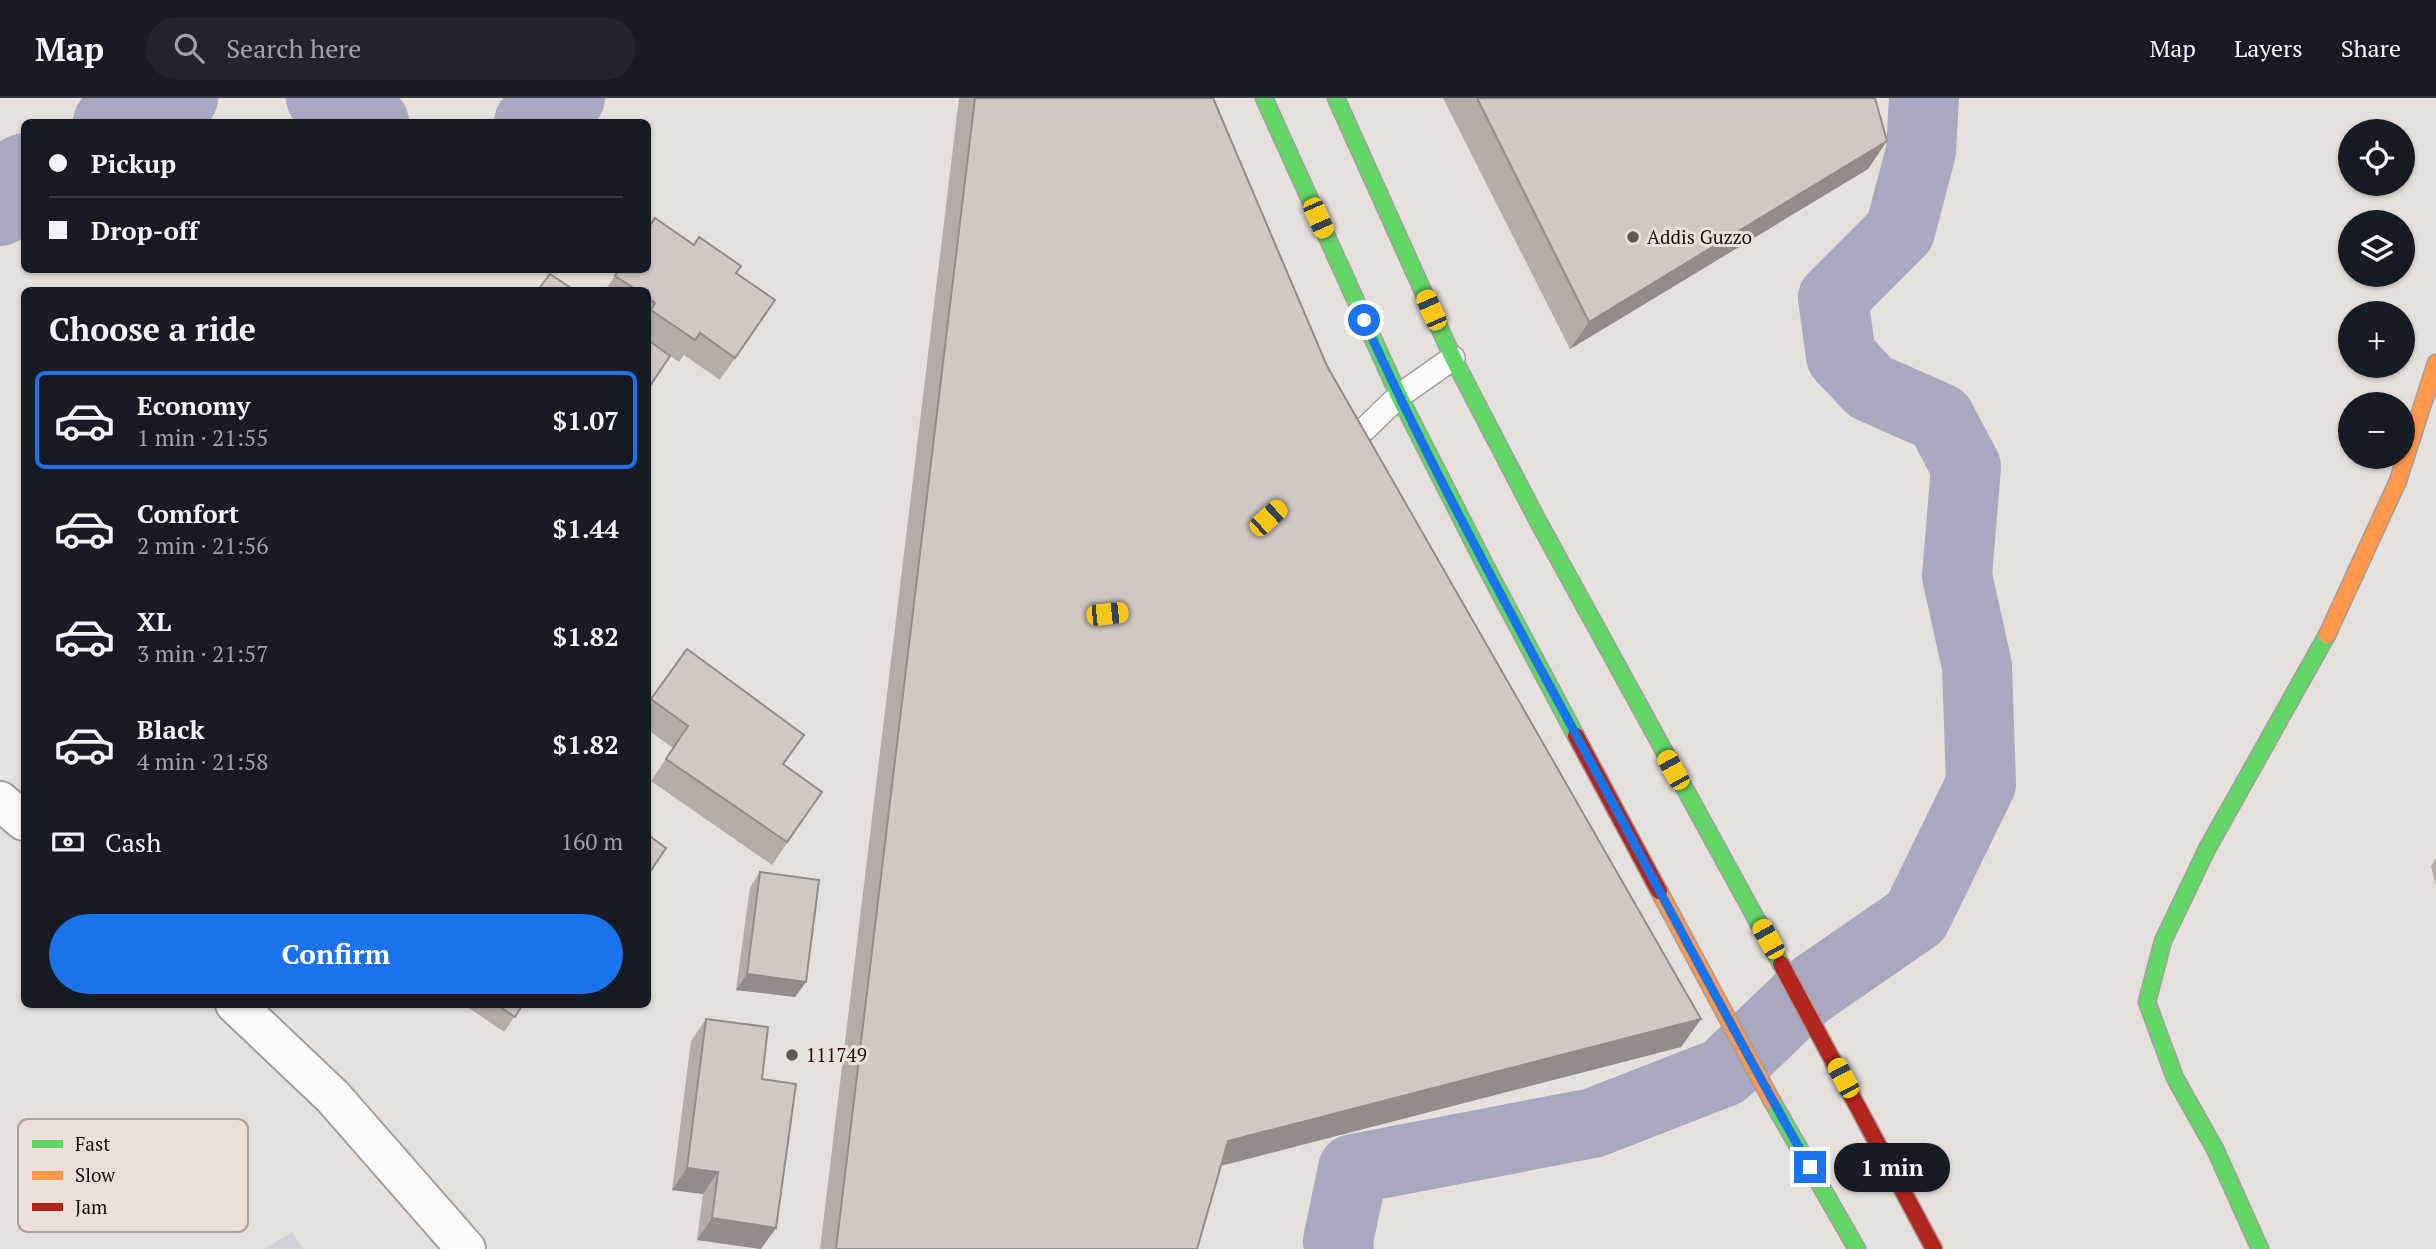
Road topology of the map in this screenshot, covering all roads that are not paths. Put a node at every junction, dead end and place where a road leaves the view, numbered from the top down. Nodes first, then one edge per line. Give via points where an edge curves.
1 (1264, 98) edge
2 (1336, 98) edge
3 (1453, 358) junction
4 (2436, 363) edge
5 (1399, 397) junction
6 (1331, 461) edge
7 (0, 801) edge
8 (21, 818) edge
9 (238, 1008) edge
10 (466, 1249) edge
11 (1857, 1249) edge
12 (1934, 1249) edge
13 (2260, 1249) edge

1 - 5 main road
2 - 3 main road
3 - 5 lane
3 - 12 main road
4 - 13 main road via 2398,481 2326,637 2196,872 2163,941 2147,1002 2175,1078 2215,1149
5 - 6 lane
5 - 11 main road via 1771,1099
7 - 8 street
9 - 10 street via 332,1097

